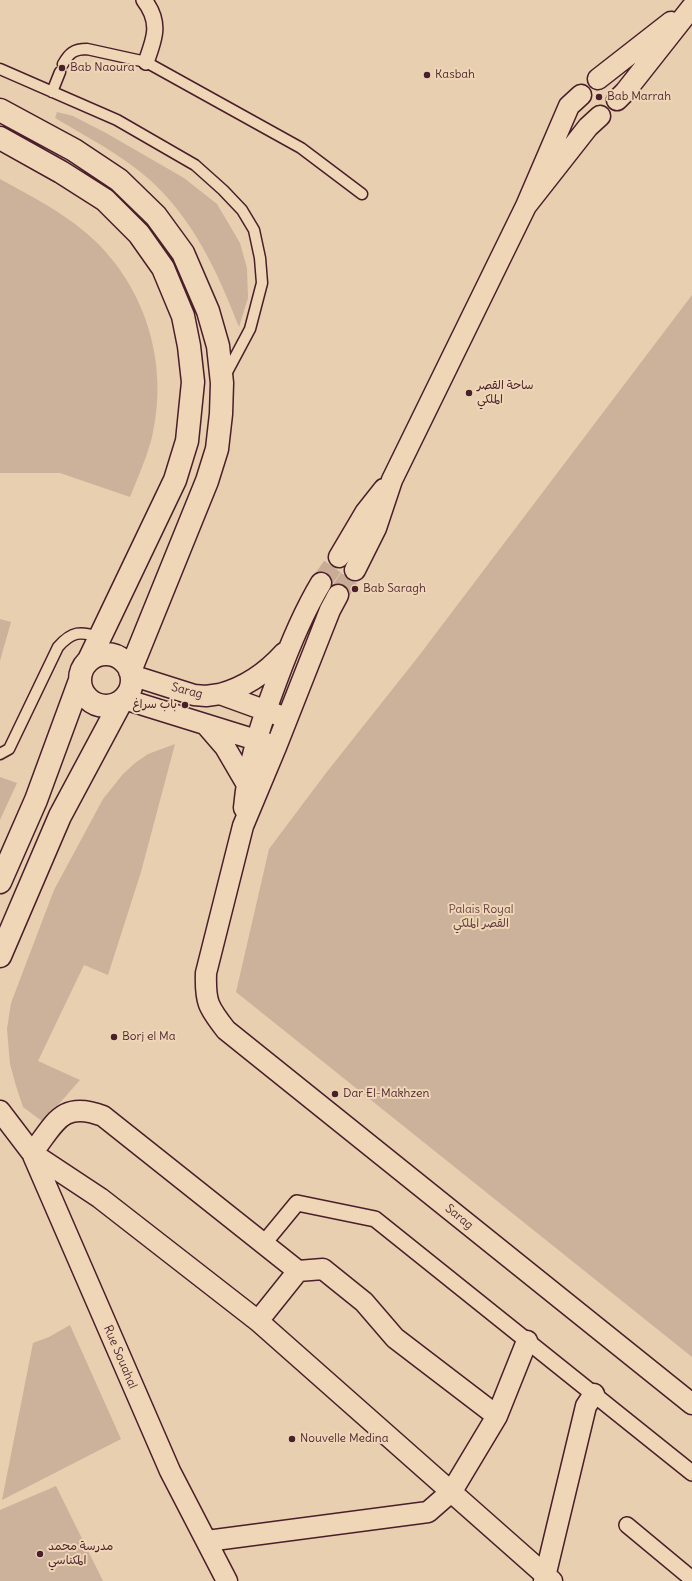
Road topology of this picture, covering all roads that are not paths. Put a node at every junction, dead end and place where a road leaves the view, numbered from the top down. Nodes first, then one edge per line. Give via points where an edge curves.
1 (144, 0) edge
2 (692, 7) edge
3 (146, 62) junction
4 (0, 69) edge
5 (598, 79) dead end
6 (52, 92) junction
7 (581, 95) dead end
8 (617, 100) dead end
9 (0, 110) edge
10 (600, 116) dead end
11 (0, 138) edge
12 (362, 194) dead end
13 (526, 206) junction
14 (222, 383) junction
15 (392, 480) junction
16 (339, 557) tunnel mouth
17 (355, 570) tunnel mouth
18 (321, 583) tunnel mouth
19 (338, 595) tunnel mouth
20 (100, 637) junction
21 (288, 649) junction
22 (89, 660) junction
23 (131, 673) junction
24 (79, 683) junction
25 (220, 694) junction
26 (122, 700) junction
27 (265, 711) junction
28 (288, 719) junction
29 (206, 725) junction
30 (256, 740) junction
31 (276, 747) junction
32 (0, 754) edge
33 (246, 784) junction
34 (243, 826) junction
35 (0, 882) edge
36 (0, 956) edge
37 (0, 1112) edge
38 (32, 1154) junction
39 (264, 1243) junction
40 (298, 1271) junction
41 (258, 1321) junction
42 (527, 1341) junction
43 (594, 1394) junction
44 (692, 1404) edge
45 (498, 1416) junction
46 (692, 1473) edge
47 (452, 1492) junction
48 (627, 1525) dead end
49 (207, 1541) junction
50 (547, 1579) edge
51 (692, 1579) edge
52 (227, 1581) edge

1 - 3 street via 152,10 155,22 155,38
2 - 5 street
2 - 8 street
3 - 6 lane via 87,48 80,49 68,55
3 - 12 lane via 301,148
4 - 6 lane
6 - 14 lane via 117,120 195,165 242,210 254,230 262,283 250,329
7 - 13 street via 569,106
9 - 14 main road via 74,150 119,180 156,216 183,253 208,311 218,346
10 - 13 street via 588,127
11 - 20 main road via 105,200 139,234 163,268 183,316 193,382 187,441 175,480
13 - 15 street
14 - 23 main road via 222,414 217,449 207,481
15 - 16 street via 365,513
15 - 17 street via 376,528
18 - 21 street
19 - 28 street
20 - 22 main road
20 - 32 lane via 84,632 68,636 58,647 9,749
21 - 25 street via 258,676 236,689
21 - 27 street
22 - 23 main road via 104,654 113,655 126,664
22 - 24 main road via 80,674
23 - 25 street, Sarag via 194,695
23 - 26 main road via 132,684
24 - 26 main road via 87,699 95,704 113,705
24 - 35 main road via 36,800
25 - 27 street, Sarag
26 - 29 street
26 - 36 main road via 60,816
27 - 28 street, Sarag
27 - 30 street
28 - 31 street
29 - 30 street
29 - 33 street via 225,747
30 - 31 street
30 - 33 street
31 - 34 street
33 - 34 street
34 - 44 street, Sarag via 206,972 205,992 210,1010 226,1030
37 - 38 street, Rue Souahal
38 - 39 street via 63,1114 80,1110 92,1112 102,1116
38 - 41 street via 100,1198
38 - 49 street, Rue Souahal via 170,1471
39 - 40 street
39 - 42 street via 297,1203 374,1219
40 - 41 street
40 - 45 street via 323,1269 364,1302 395,1338
41 - 47 street
42 - 43 street
42 - 45 street
43 - 46 street
43 - 50 street via 586,1406
45 - 47 street
47 - 49 street via 428,1512
47 - 50 street
48 - 51 street
49 - 52 street, Rue Souahal

